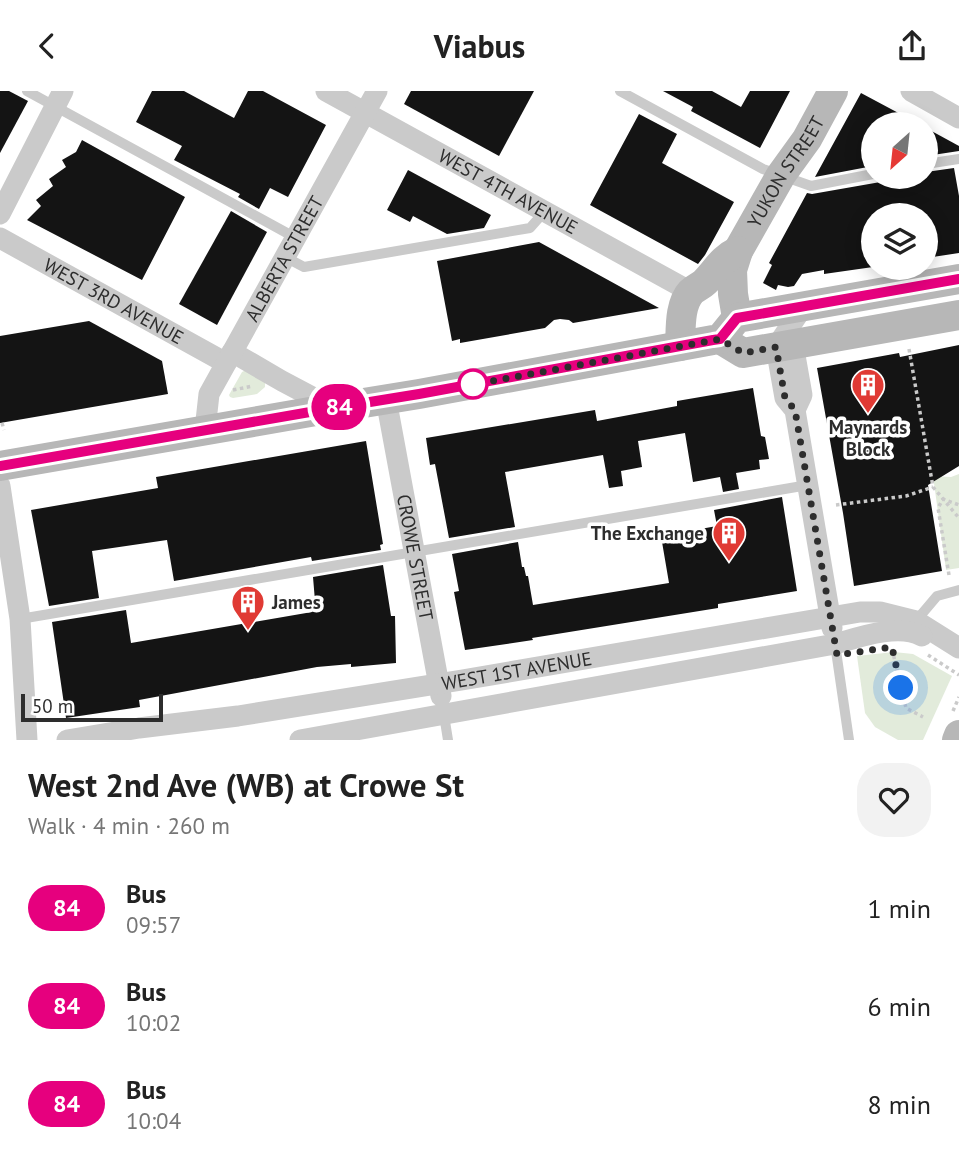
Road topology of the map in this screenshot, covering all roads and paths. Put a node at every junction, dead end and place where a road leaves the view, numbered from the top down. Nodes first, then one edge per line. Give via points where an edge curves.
1 (27, 91) edge
2 (326, 91) edge
3 (377, 91) edge
4 (620, 91) edge
5 (833, 91) edge
6 (911, 91) edge
7 (59, 99) edge
8 (365, 113) junction
9 (959, 118) edge
10 (959, 159) edge
11 (938, 162) edge
12 (781, 175) junction
13 (861, 176) edge
14 (545, 211) junction
15 (0, 214) edge
16 (0, 238) edge
17 (296, 238) junction
18 (737, 251) junction
19 (285, 257) junction
20 (959, 279) edge
21 (691, 292) junction
22 (803, 307) junction
23 (959, 315) edge
24 (728, 329) junction
25 (784, 345) junction
26 (680, 346) junction
27 (909, 347) dead end
28 (229, 358) junction
29 (254, 386) dead end
30 (232, 390) dead end
31 (386, 399) junction
32 (333, 408) junction
33 (2, 423) dead end
34 (4, 430) dead end
35 (205, 430) junction
36 (0, 466) edge
37 (808, 485) junction
38 (0, 486) edge
39 (933, 487) junction
40 (943, 499) junction
41 (836, 505) dead end
42 (959, 505) edge
43 (959, 518) edge
44 (415, 552) junction
45 (949, 575) dead end
46 (959, 590) edge
47 (830, 616) junction
48 (20, 619) junction
49 (902, 636) junction
50 (835, 644) junction
51 (881, 648) dead end
52 (959, 648) edge
53 (925, 653) dead end
54 (959, 659) edge
55 (959, 675) edge
56 (439, 684) junction
57 (444, 715) junction
58 (923, 717) dead end
59 (959, 735) edge
60 (27, 740) edge
61 (67, 740) edge
62 (300, 740) edge
63 (448, 740) edge
64 (849, 740) edge
65 (957, 740) edge

1 - 7 lane
2 - 8 street, WEST 4TH AVENUE
3 - 8 street, ALBERTA STREET
4 - 12 lane
5 - 12 main road, YUKON STREET
6 - 9 street
7 - 15 street
7 - 17 lane
8 - 14 street, WEST 4TH AVENUE
8 - 17 street, ALBERTA STREET
10 - 11 lane
12 - 13 lane via 811,186
12 - 18 main road, YUKON STREET
14 - 19 lane via 530,229 304,267
14 - 21 street, WEST 4TH AVENUE
16 - 28 street, WEST 3RD AVENUE
17 - 19 street, ALBERTA STREET
18 - 21 main road, YUKON STREET via 725,257
18 - 24 main road, YUKON STREET
19 - 28 street, ALBERTA STREET
20 - 22 main road
21 - 26 main road via 683,308
22 - 24 main road
22 - 25 street
23 - 25 main road
24 - 25 main road via 743,353
24 - 26 main road
25 - 37 street via 785,398 795,410
26 - 31 main road
27 - 39 path
28 - 32 street, WEST 3RD AVENUE
28 - 35 street, ALBERTA STREET via 209,394
29 - 30 path
31 - 32 main road
31 - 44 street, CROWE STREET
32 - 35 main road
33 - 34 path
35 - 36 main road
37 - 44 lane
37 - 47 street
38 - 48 street
39 - 40 path
39 - 41 path via 906,496
40 - 42 path
40 - 43 path
40 - 45 path via 938,508
44 - 48 lane
44 - 56 street, CROWE STREET
46 - 49 lane via 937,596
47 - 49 street, WEST 1ST AVENUE via 880,613
47 - 50 street
47 - 56 street, WEST 1ST AVENUE
48 - 60 street
49 - 50 street, WEST 1ST AVENUE via 864,635
49 - 51 path
49 - 52 street, WEST 1ST AVENUE
49 - 54 street via 917,633
49 - 58 path via 906,708
50 - 57 street, WEST 1ST AVENUE
50 - 64 lane
53 - 55 path
56 - 57 street, CROWE STREET
56 - 61 street, WEST 1ST AVENUE
57 - 62 street, WEST 1ST AVENUE
57 - 63 lane
59 - 65 main road

